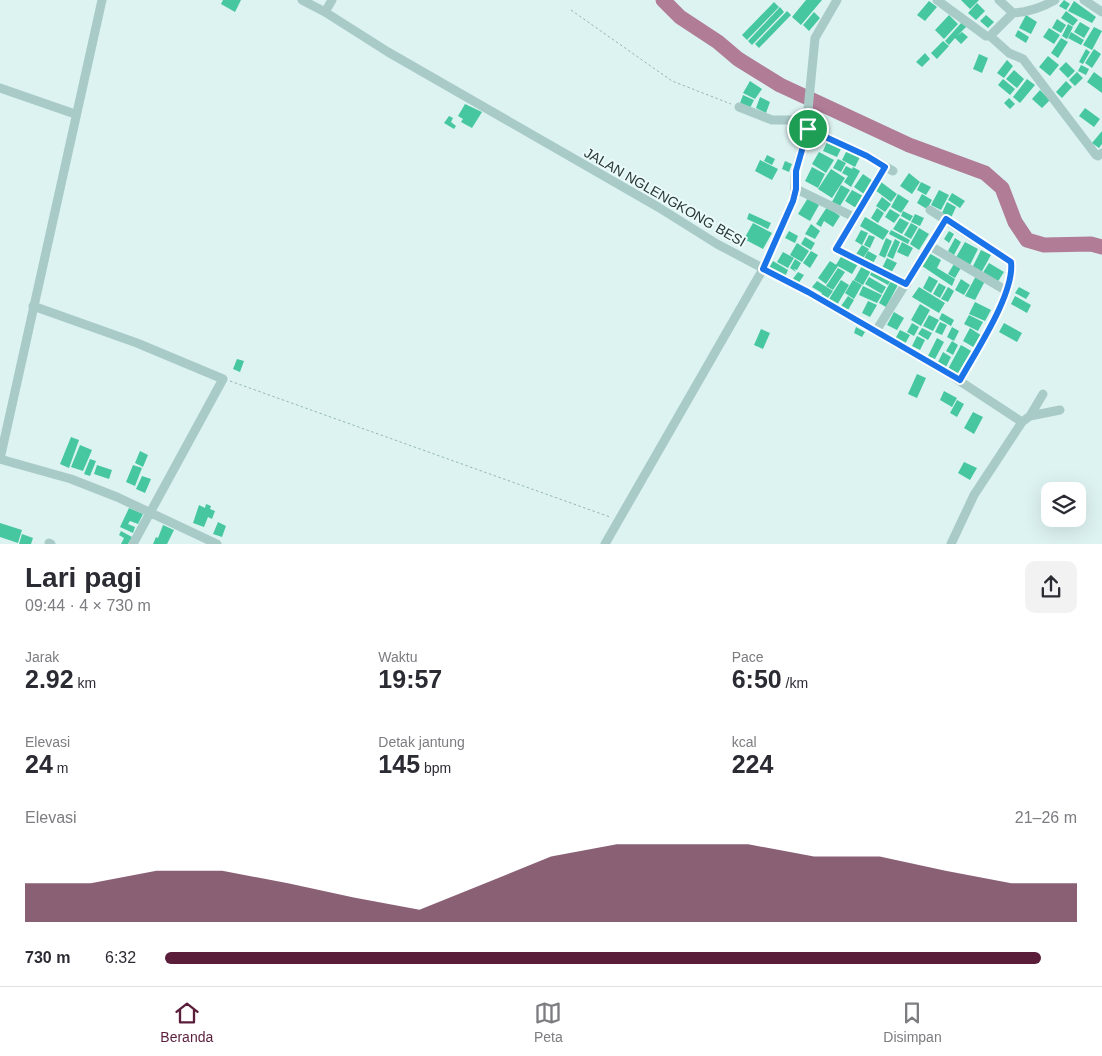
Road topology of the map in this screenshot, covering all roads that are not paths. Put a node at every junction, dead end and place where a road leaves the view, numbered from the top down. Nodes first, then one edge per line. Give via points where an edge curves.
1 (102, 0) edge
2 (302, 0) edge
3 (332, 0) edge
4 (837, 0) edge
5 (937, 0) edge
6 (1000, 0) edge
7 (1055, 0) edge
8 (1084, 0) edge
9 (325, 12) junction
10 (1102, 12) edge
11 (1013, 13) junction
12 (990, 36) junction
13 (0, 88) edge
14 (739, 107) road end
15 (75, 114) junction
16 (807, 125) junction
17 (1102, 153) edge
18 (796, 189) junction
19 (930, 210) dead end
20 (854, 217) junction
21 (946, 219) junction
22 (930, 246) junction
23 (763, 269) junction
24 (906, 284) junction
25 (1007, 291) junction
26 (33, 306) junction
27 (876, 331) junction
28 (960, 380) junction
29 (1043, 394) dead end
30 (1060, 410) dead end
31 (1030, 416) junction
32 (1022, 422) junction
33 (0, 459) edge
34 (148, 512) junction
35 (211, 542) edge
36 (133, 544) edge
37 (605, 544) edge
38 (951, 544) edge

1 - 15 street
2 - 9 street, JALAN NGLENGKONG BESI
3 - 9 street
4 - 16 street via 815,38
5 - 12 street
6 - 11 street
7 - 11 street via 1043,7
8 - 10 street
9 - 23 street, JALAN NGLENGKONG BESI via 388,52
11 - 12 street
12 - 17 street via 1023,59 1096,155
13 - 15 street
14 - 16 street via 772,120
15 - 26 street
16 - 18 street via 796,171
16 - 20 street via 889,169
18 - 20 street
18 - 23 street
19 - 21 street
20 - 24 street via 836,249
21 - 22 street
21 - 25 street via 1011,262
22 - 24 street
22 - 25 street
23 - 27 street, JALAN NGLENGKONG BESI
23 - 37 street
24 - 27 street
25 - 28 street
26 - 33 street
26 - 34 street via 137,343 223,379
27 - 28 street, JALAN NGLENGKONG BESI
28 - 32 street, JALAN NGLENGKONG BESI
29 - 31 street
30 - 31 street
31 - 32 street
32 - 38 street via 974,495
33 - 34 street via 71,479
34 - 35 street
34 - 36 street

